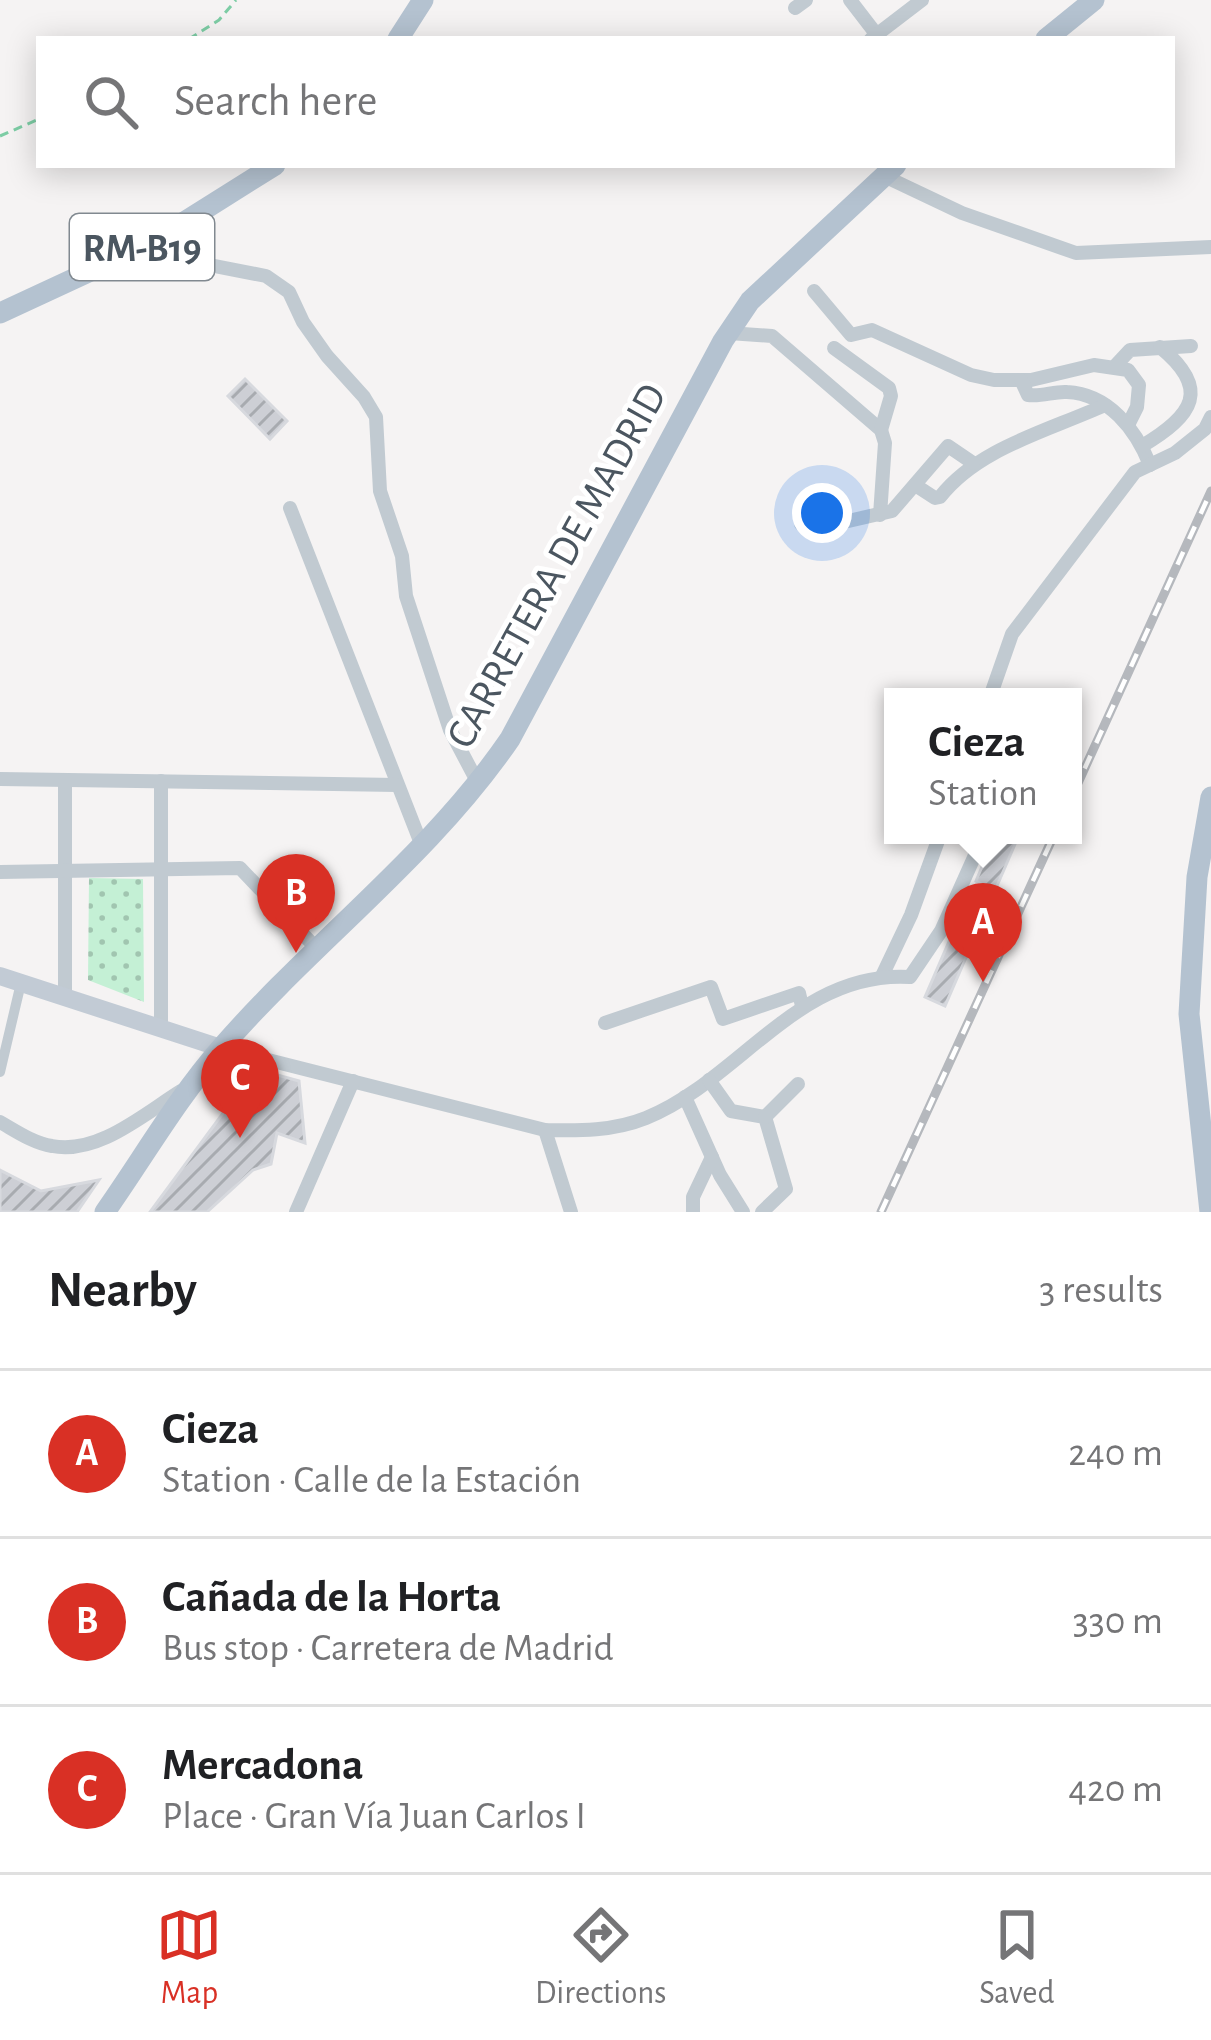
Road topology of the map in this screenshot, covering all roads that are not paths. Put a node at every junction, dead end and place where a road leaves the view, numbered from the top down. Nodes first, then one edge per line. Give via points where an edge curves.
1 (423, 0) edge
2 (850, 0) edge
3 (922, 0) edge
4 (1094, 0) edge
5 (400, 36) edge
6 (875, 36) edge
7 (878, 36) edge
8 (1050, 36) edge
9 (270, 168) edge
10 (889, 169) edge
11 (151, 243) junction
12 (1211, 247) edge
13 (814, 291) dead end
14 (0, 313) edge
15 (729, 333) junction
16 (1191, 346) dead end
17 (1160, 347) junction
18 (834, 348) dead end
19 (1116, 365) junction
20 (1026, 380) junction
21 (1105, 405) junction
22 (1211, 417) edge
23 (1128, 425) junction
24 (881, 430) junction
25 (1142, 446) junction
26 (973, 463) junction
27 (1150, 465) junction
28 (915, 485) junction
29 (290, 508) dead end
30 (880, 515) junction
31 (801, 524) dead end
32 (993, 688) edge
33 (0, 779) edge
34 (65, 780) junction
35 (161, 781) junction
36 (478, 783) junction
37 (397, 785) junction
38 (1211, 797) edge
39 (937, 844) edge
40 (980, 844) edge
41 (422, 847) junction
42 (161, 869) junction
43 (65, 871) junction
44 (0, 872) edge
45 (318, 950) junction
46 (0, 976) edge
47 (882, 976) junction
48 (22, 983) junction
49 (65, 998) junction
50 (802, 1006) junction
51 (605, 1023) dead end
52 (160, 1028) junction
53 (221, 1048) junction
54 (0, 1072) edge
55 (710, 1080) junction
56 (353, 1081) junction
57 (196, 1083) junction
58 (798, 1084) dead end
59 (685, 1097) junction
60 (765, 1118) junction
61 (0, 1122) edge
62 (545, 1130) junction
63 (712, 1157) junction
64 (105, 1212) edge
65 (296, 1212) edge
66 (572, 1212) edge
67 (693, 1212) edge
68 (743, 1212) edge
69 (762, 1212) edge
70 (1210, 1212) edge

1 - 5 main road
2 - 6 street
3 - 7 street
4 - 8 main road
9 - 11 main road, RM-B19
10 - 12 street via 962,213 1076,253
10 - 15 main road, CARRETERA DE MADRID via 750,301
11 - 14 main road, RM-B19
11 - 36 street via 164,256 266,276 289,292 327,356 364,397 376,417 380,491 406,596 450,730
13 - 20 street via 851,335 872,330 971,375
15 - 24 street via 772,336
15 - 36 main road, CARRETERA DE MADRID via 510,739
16 - 17 street
17 - 19 street via 1130,350
17 - 25 street via 1183,362 1198,395 1193,409
18 - 24 street via 889,388
19 - 20 street
19 - 23 street via 1139,385
20 - 21 street via 1028,395 1065,392
21 - 23 street
21 - 26 street
22 - 27 street via 1175,453
23 - 25 street
24 - 30 street
25 - 27 street
26 - 28 street via 935,499
26 - 28 street via 948,446
27 - 32 street via 1135,472 1012,634
28 - 30 street
29 - 37 street
30 - 31 street
33 - 34 street
34 - 35 street
34 - 43 street
35 - 37 street
35 - 42 street
36 - 41 main road, CARRETERA DE MADRID
37 - 41 street
38 - 70 main road via 1197,877 1190,1013
39 - 47 street
40 - 47 street via 941,931 910,977
41 - 45 main road, CARRETERA DE MADRID
42 - 43 street
42 - 45 street via 240,868
42 - 52 street
43 - 44 street
43 - 49 street
45 - 53 main road, CARRETERA DE MADRID
46 - 48 main road
47 - 50 street
48 - 49 main road
48 - 54 street
49 - 52 main road
50 - 51 street via 799,994 723,1019 711,987
50 - 55 street
52 - 53 main road
53 - 56 street
53 - 57 main road, CARRETERA DE MADRID
55 - 59 street
55 - 60 street via 731,1111
56 - 62 street
56 - 65 street
57 - 61 street via 78,1148 39,1143
57 - 64 main road, CARRETERA DE MADRID
58 - 60 street
59 - 62 street via 627,1124
59 - 63 street
60 - 69 street via 786,1189
62 - 66 street
63 - 67 street
63 - 68 street

